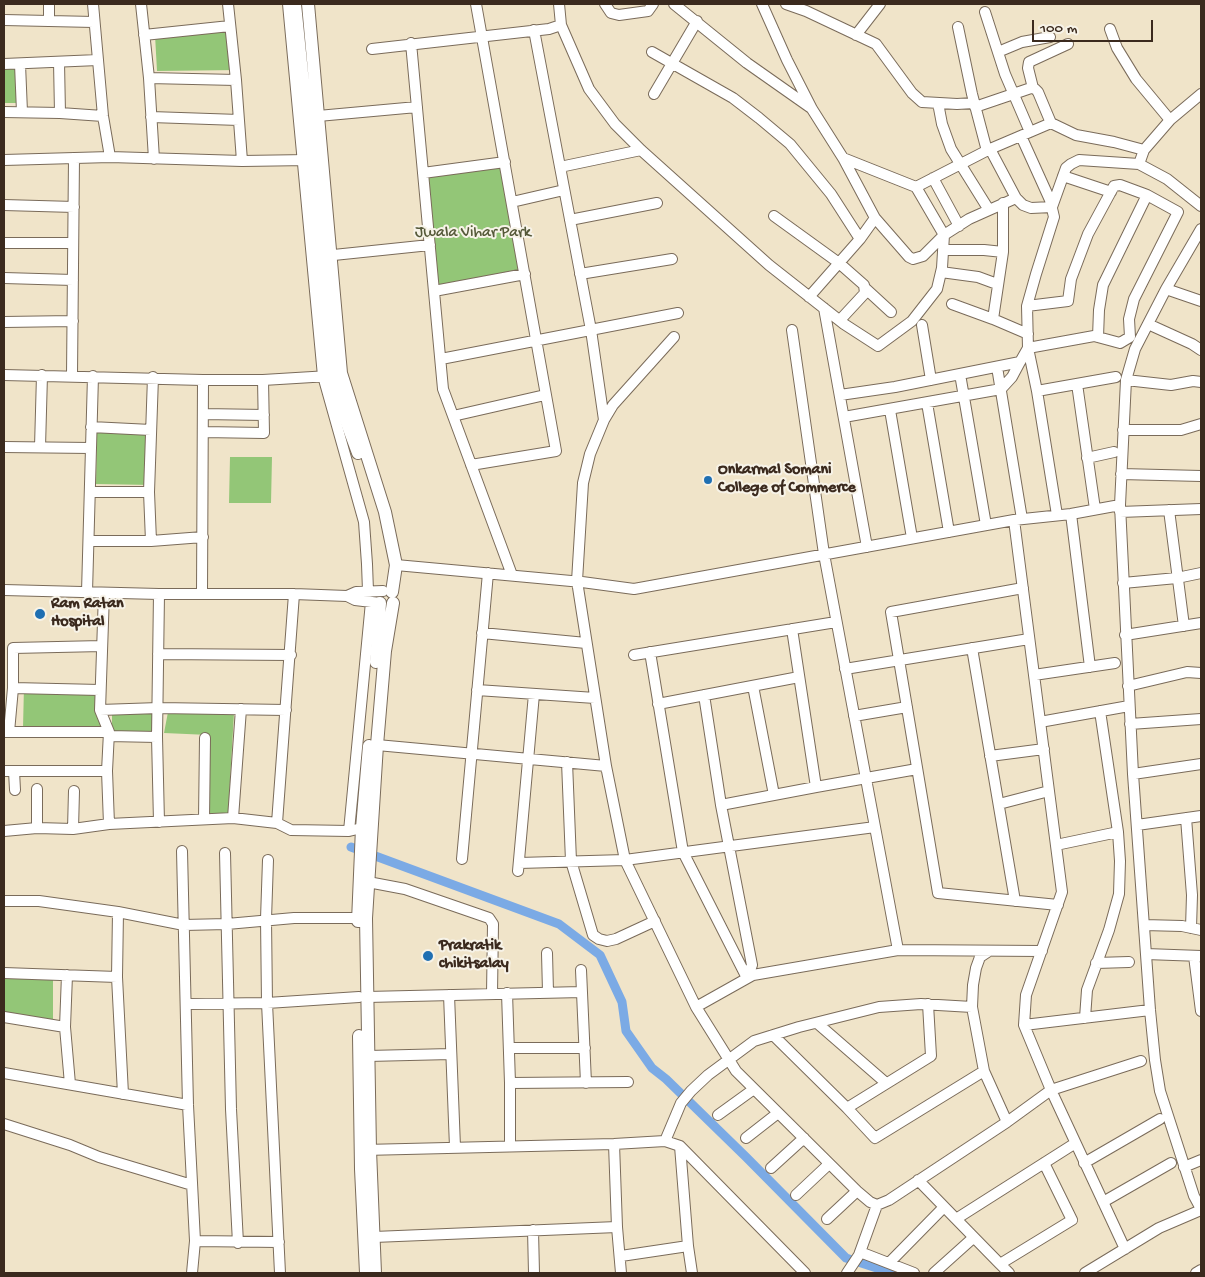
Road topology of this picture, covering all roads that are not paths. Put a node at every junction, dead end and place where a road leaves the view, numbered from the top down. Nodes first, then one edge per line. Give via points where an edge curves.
1 (49, 4) edge
2 (93, 4) edge
3 (141, 4) edge
4 (228, 4) edge
5 (288, 4) edge
6 (295, 4) edge
7 (308, 4) edge
8 (476, 4) edge
9 (559, 4) edge
10 (605, 4) edge
11 (653, 4) edge
12 (674, 4) edge
13 (762, 4) edge
14 (786, 4) edge
15 (880, 4) edge
16 (986, 12) dead end
17 (4, 20) edge
18 (49, 21) junction
19 (697, 21) junction
20 (94, 22) junction
21 (230, 26) junction
22 (555, 27) junction
23 (958, 27) dead end
24 (1110, 29) dead end
25 (534, 30) junction
26 (144, 35) junction
27 (856, 35) junction
28 (481, 36) junction
29 (1050, 37) dead end
30 (411, 43) junction
31 (1068, 44) dead end
32 (372, 49) dead end
33 (652, 52) dead end
34 (998, 52) junction
35 (98, 60) junction
36 (58, 62) junction
37 (673, 62) junction
38 (4, 64) edge
39 (20, 64) junction
40 (149, 78) junction
41 (236, 80) junction
42 (1033, 88) junction
43 (654, 94) dead end
44 (1014, 94) junction
45 (1201, 94) edge
46 (938, 103) junction
47 (975, 106) junction
48 (417, 107) junction
49 (812, 109) junction
50 (4, 112) edge
51 (22, 112) junction
52 (60, 113) junction
53 (103, 116) junction
54 (318, 116) junction
55 (152, 117) junction
56 (239, 120) junction
57 (1170, 120) junction
58 (1051, 124) junction
59 (1026, 134) junction
60 (988, 150) junction
61 (1144, 150) junction
62 (638, 151) junction
63 (110, 157) junction
64 (74, 158) junction
65 (843, 158) junction
66 (154, 159) junction
67 (4, 160) edge
68 (307, 160) junction
69 (242, 161) junction
70 (505, 162) junction
71 (960, 164) junction
72 (1139, 164) junction
73 (560, 167) junction
74 (424, 173) junction
75 (1063, 176) junction
76 (933, 178) junction
77 (916, 187) junction
78 (564, 190) junction
79 (1111, 192) junction
80 (1147, 195) junction
81 (1016, 198) junction
82 (512, 202) junction
83 (657, 203) dead end
84 (1004, 203) junction
85 (4, 205) edge
86 (1201, 206) edge
87 (74, 207) junction
88 (989, 210) junction
89 (1053, 211) junction
90 (774, 216) dead end
91 (875, 218) junction
92 (570, 220) junction
93 (959, 226) junction
94 (1201, 229) edge
95 (944, 236) junction
96 (860, 239) junction
97 (4, 243) edge
98 (73, 244) junction
99 (430, 245) junction
100 (943, 250) junction
101 (1003, 252) junction
102 (325, 256) junction
103 (672, 259) dead end
104 (840, 263) junction
105 (941, 272) junction
106 (525, 274) junction
107 (580, 274) junction
108 (4, 278) edge
109 (73, 280) junction
110 (997, 284) junction
111 (866, 289) junction
112 (1166, 289) junction
113 (434, 291) junction
114 (809, 297) junction
115 (1201, 301) edge
116 (952, 304) dead end
117 (1027, 306) junction
118 (891, 312) dead end
119 (678, 313) dead end
120 (826, 318) junction
121 (993, 319) junction
122 (840, 320) junction
123 (4, 322) edge
124 (73, 322) junction
125 (1148, 324) junction
126 (922, 325) dead end
127 (591, 330) junction
128 (792, 330) dead end
129 (1028, 334) junction
130 (674, 337) dead end
131 (1098, 337) junction
132 (537, 340) junction
133 (1028, 348) junction
134 (1201, 350) edge
135 (440, 359) junction
136 (1020, 362) junction
137 (997, 367) junction
138 (960, 374) junction
139 (4, 375) edge
140 (42, 375) junction
141 (72, 376) junction
142 (93, 376) junction
143 (153, 377) junction
144 (333, 377) junction
145 (1121, 379) junction
146 (203, 380) junction
147 (263, 380) junction
148 (932, 380) junction
149 (1201, 382) edge
150 (1077, 384) junction
151 (1001, 389) junction
152 (1037, 391) junction
153 (545, 395) junction
154 (840, 395) junction
155 (964, 397) junction
156 (927, 403) junction
157 (890, 410) junction
158 (203, 414) junction
159 (264, 415) junction
160 (453, 416) junction
161 (844, 417) junction
162 (604, 420) junction
163 (1201, 424) edge
164 (92, 427) junction
165 (151, 430) junction
166 (1123, 430) junction
167 (204, 432) junction
168 (40, 447) junction
169 (4, 448) edge
170 (91, 448) junction
171 (1114, 452) dead end
172 (1087, 458) junction
173 (472, 466) junction
174 (1121, 474) junction
175 (1201, 476) edge
176 (90, 492) junction
177 (149, 492) junction
178 (1118, 507) junction
179 (1094, 509) junction
180 (1201, 509) edge
181 (1169, 510) junction
182 (1071, 514) junction
183 (1057, 515) junction
184 (1018, 520) junction
185 (986, 525) junction
186 (949, 532) junction
187 (203, 537) junction
188 (912, 538) junction
189 (89, 541) junction
190 (151, 541) junction
191 (867, 547) junction
192 (824, 554) junction
193 (396, 566) junction
194 (488, 573) junction
195 (1201, 573) edge
196 (512, 575) junction
197 (1177, 578) junction
198 (577, 581) junction
199 (1123, 583) junction
200 (1023, 588) junction
201 (4, 590) edge
202 (368, 591) junction
203 (87, 592) junction
204 (104, 593) junction
205 (202, 593) junction
206 (159, 594) junction
207 (294, 594) junction
208 (347, 596) junction
209 (384, 597) junction
210 (836, 622) junction
211 (1201, 624) edge
212 (1184, 626) junction
213 (792, 629) junction
214 (482, 633) junction
215 (1125, 635) junction
216 (1029, 639) junction
217 (586, 643) junction
218 (102, 646) junction
219 (972, 648) junction
220 (650, 652) junction
221 (158, 654) junction
222 (291, 655) junction
223 (634, 655) dead end
224 (899, 660) junction
225 (1115, 663) dead end
226 (1090, 667) junction
227 (845, 668) junction
228 (1201, 673) edge
229 (1034, 675) junction
230 (799, 676) junction
231 (753, 686) junction
232 (1128, 686) junction
233 (13, 688) junction
234 (368, 689) junction
235 (100, 690) junction
236 (476, 690) junction
237 (534, 694) junction
238 (704, 695) junction
239 (595, 698) junction
240 (658, 704) junction
241 (907, 707) junction
242 (1123, 707) junction
243 (158, 708) junction
244 (241, 709) junction
245 (100, 710) junction
246 (286, 710) junction
247 (1100, 711) junction
248 (854, 716) junction
249 (1201, 719) edge
250 (1040, 722) junction
251 (1130, 724) junction
252 (7, 732) edge
253 (109, 734) junction
254 (157, 737) junction
255 (205, 738) dead end
256 (377, 745) junction
257 (1044, 749) junction
258 (470, 754) junction
259 (990, 756) junction
260 (528, 759) junction
261 (567, 762) junction
262 (1201, 764) edge
263 (606, 766) junction
264 (917, 769) junction
265 (9, 771) edge
266 (108, 771) junction
267 (1133, 774) junction
268 (866, 778) junction
269 (816, 787) junction
270 (37, 789) dead end
271 (15, 790) dead end
272 (74, 791) dead end
273 (1049, 791) junction
274 (774, 795) junction
275 (721, 804) junction
276 (999, 804) junction
277 (1201, 816) edge
278 (233, 818) junction
279 (1186, 818) junction
280 (204, 819) junction
281 (159, 822) junction
282 (277, 823) junction
283 (109, 824) junction
284 (1138, 825) junction
285 (875, 827) junction
286 (37, 828) junction
287 (73, 829) junction
288 (4, 831) edge
289 (349, 831) junction
290 (365, 832) junction
291 (1118, 832) junction
292 (1056, 845) junction
293 (728, 846) junction
294 (182, 851) dead end
295 (683, 852) junction
296 (225, 853) dead end
297 (268, 860) dead end
298 (462, 860) dead end
299 (625, 860) junction
300 (571, 862) junction
301 (365, 879) junction
302 (1197, 895) edge
303 (4, 900) edge
304 (1015, 901) junction
305 (1058, 905) junction
306 (118, 912) junction
307 (358, 918) junction
308 (266, 919) junction
309 (655, 921) junction
310 (227, 924) junction
311 (1144, 924) junction
312 (184, 925) junction
313 (1196, 929) edge
314 (898, 950) junction
315 (990, 951) junction
316 (1042, 951) junction
317 (547, 953) dead end
318 (1146, 954) junction
319 (1197, 956) edge
320 (1129, 962) dead end
321 (1096, 963) junction
322 (581, 970) dead end
323 (4, 973) edge
324 (66, 975) junction
325 (117, 977) junction
326 (747, 978) junction
327 (548, 992) junction
328 (582, 992) junction
329 (507, 993) junction
330 (492, 994) junction
331 (449, 995) junction
332 (363, 997) junction
333 (267, 1003) junction
334 (186, 1004) junction
335 (228, 1004) junction
336 (928, 1004) junction
337 (1201, 1005) edge
338 (972, 1006) junction
339 (696, 1007) junction
340 (1143, 1010) junction
341 (4, 1017) edge
342 (1085, 1018) junction
343 (817, 1022) junction
344 (1024, 1025) junction
345 (65, 1027) junction
346 (773, 1035) junction
347 (509, 1048) junction
348 (584, 1048) junction
349 (451, 1054) junction
350 (368, 1056) junction
351 (728, 1059) junction
352 (1141, 1061) dead end
353 (984, 1070) junction
354 (4, 1073) edge
355 (628, 1082) dead end
356 (510, 1083) junction
357 (586, 1083) junction
358 (886, 1083) junction
359 (70, 1084) junction
360 (754, 1089) junction
361 (1051, 1090) junction
362 (123, 1094) junction
363 (188, 1105) junction
364 (846, 1108) junction
365 (778, 1113) junction
366 (718, 1115) dead end
367 (1160, 1119) dead end
368 (1007, 1122) junction
369 (4, 1124) edge
370 (746, 1138) dead end
371 (804, 1138) junction
372 (665, 1141) junction
373 (614, 1144) junction
374 (1074, 1144) junction
375 (510, 1146) junction
376 (680, 1146) junction
377 (455, 1147) junction
378 (365, 1150) junction
379 (1201, 1160) edge
380 (1044, 1163) junction
381 (1084, 1163) junction
382 (1171, 1163) dead end
383 (829, 1164) junction
384 (1184, 1167) junction
385 (771, 1168) dead end
386 (918, 1180) junction
387 (192, 1186) junction
388 (857, 1191) junction
389 (796, 1195) dead end
390 (1103, 1202) junction
391 (877, 1205) junction
392 (944, 1207) junction
393 (1197, 1211) edge
394 (827, 1219) dead end
395 (956, 1219) junction
396 (617, 1227) junction
397 (533, 1230) junction
398 (374, 1237) junction
399 (973, 1238) junction
400 (195, 1241) junction
401 (279, 1242) junction
402 (238, 1243) junction
403 (688, 1246) junction
404 (1125, 1248) junction
405 (621, 1256) junction
406 (858, 1257) junction
407 (889, 1264) junction
408 (1000, 1264) junction
409 (1201, 1270) edge
410 (1091, 1272) edge
411 (192, 1273) edge
412 (280, 1273) edge
413 (366, 1273) edge
414 (375, 1273) edge
415 (534, 1273) edge
416 (622, 1273) edge
417 (692, 1273) edge
418 (805, 1273) edge
419 (847, 1273) edge
420 (914, 1273) edge
421 (934, 1273) edge
422 (1009, 1273) edge
423 (1196, 1273) edge

1 - 18 street
2 - 20 street
3 - 26 street
4 - 21 street
5 - 68 street
6 - 68 main road
7 - 54 main road
8 - 28 street
9 - 22 street
10 - 11 street via 611,13 619,15 648,11
12 - 19 street
13 - 49 street
14 - 27 street
15 - 27 street
16 - 34 street
17 - 18 street
18 - 20 street
19 - 37 street
19 - 49 street via 746,63
20 - 35 street
21 - 26 street
21 - 41 street
22 - 25 street
22 - 62 street via 589,89
23 - 47 street
24 - 57 street via 1117,48 1136,79
25 - 28 street
25 - 73 street
26 - 40 street
27 - 46 street via 876,44 922,102
28 - 30 street
28 - 70 street
29 - 34 street via 1022,42
30 - 32 street
30 - 48 street
31 - 42 street via 1029,62
33 - 37 street
34 - 44 street
35 - 36 street
35 - 53 street
36 - 39 street
36 - 52 street
37 - 43 street
37 - 96 street via 733,98 790,144 831,194
38 - 39 street
39 - 51 street
40 - 41 street
40 - 55 street
41 - 56 street
42 - 44 street
42 - 58 street via 1038,92
44 - 47 street
44 - 59 street
45 - 57 street
46 - 47 street
46 - 71 street via 946,138
47 - 60 street
48 - 54 street
48 - 74 street
49 - 65 street
50 - 51 street
51 - 52 street
52 - 53 street
53 - 63 street
54 - 102 main road
55 - 56 street
55 - 66 street
56 - 69 street
57 - 61 street
58 - 59 street
58 - 61 street via 1076,135
59 - 60 street
59 - 89 street
60 - 71 street
60 - 81 street
61 - 72 street
62 - 73 street
62 - 114 street
63 - 64 street
63 - 66 street
64 - 67 street
64 - 87 street
65 - 77 street
65 - 91 street
66 - 69 street
68 - 69 street
68 - 102 main road
68 - 144 street
70 - 74 street
70 - 82 street
71 - 76 street
71 - 88 street
72 - 75 street via 1078,160 1066,168
72 - 86 street via 1167,179
73 - 78 street
74 - 99 street
75 - 79 street
75 - 89 street
76 - 77 street
76 - 93 street
77 - 95 street
78 - 82 street
78 - 92 street
79 - 80 street via 1117,184
79 - 117 street via 1088,234 1071,279 1068,301
80 - 131 street via 1103,285
80 - 131 street via 1178,212 1134,299 1129,319 1130,337 1120,343
81 - 84 street
81 - 89 street via 1031,208
82 - 106 street
83 - 92 street
84 - 88 street
84 - 101 street
85 - 87 street
87 - 98 street
88 - 93 street
89 - 117 street
90 - 104 street
91 - 95 street via 913,259 923,256
91 - 96 street
92 - 107 street
93 - 95 street
94 - 112 street
95 - 100 street
96 - 104 street
97 - 98 street
98 - 109 street
99 - 102 street
99 - 113 street
100 - 101 street
100 - 105 street
101 - 110 street
102 - 144 main road
103 - 107 street
104 - 111 street
104 - 114 street
105 - 110 street via 978,277
105 - 122 street via 937,290 912,321 878,346
106 - 113 street
106 - 132 street
107 - 127 street
108 - 109 street
109 - 124 street
110 - 121 street
111 - 118 street
111 - 122 street via 864,296
112 - 115 street
112 - 125 street
113 - 135 street
114 - 120 street
116 - 121 street
117 - 129 street
119 - 127 street
120 - 122 street
120 - 154 street
121 - 129 street
123 - 124 street
124 - 141 street
125 - 134 street
125 - 145 street
126 - 148 street
127 - 132 street
127 - 162 street
128 - 192 street
129 - 133 street
130 - 162 street via 613,405
131 - 133 street
132 - 135 street
132 - 153 street
133 - 136 street
133 - 152 street
135 - 160 street via 443,389
136 - 137 street
136 - 151 street
137 - 138 street
137 - 151 street
138 - 148 street
138 - 155 street
139 - 140 street
140 - 141 street
140 - 168 street
141 - 142 street
142 - 143 street
142 - 164 street
143 - 146 street
143 - 165 street
144 - 147 street
144 - 193 main road via 385,512
144 - 202 street via 364,522
144 - 209 main road via 380,514 387,550
145 - 149 street via 1171,385
145 - 150 street
145 - 166 street
146 - 147 street
146 - 158 street
147 - 159 street
148 - 154 street
150 - 152 street
150 - 172 street
151 - 155 street
151 - 184 street
152 - 183 street
153 - 160 street
153 - 173 street via 556,451
154 - 161 street
155 - 156 street
155 - 185 street
156 - 157 street
156 - 186 street
157 - 161 street
157 - 188 street
158 - 159 street
158 - 167 street
159 - 167 street via 264,433
160 - 173 street
161 - 191 street
162 - 198 street via 590,454 583,484
163 - 166 street via 1181,430
164 - 165 street
164 - 170 street
165 - 177 street
166 - 174 street
167 - 187 street
168 - 169 street
168 - 170 street
170 - 176 street
171 - 172 street
172 - 179 street
173 - 196 street
174 - 175 street
174 - 178 street
176 - 177 street
176 - 189 street
177 - 190 street
178 - 179 street
178 - 181 street
178 - 199 street
179 - 182 street
180 - 181 street
181 - 197 street
182 - 183 street
182 - 226 street
183 - 184 street
184 - 185 street
184 - 200 street
185 - 186 street
186 - 188 street
187 - 190 street
187 - 205 street
188 - 191 street
189 - 190 street
189 - 203 street
191 - 192 street
192 - 198 street via 634,589
192 - 210 street
193 - 194 street
193 - 209 main road
194 - 196 street
194 - 214 street
195 - 197 street
196 - 198 street
197 - 199 street
197 - 212 street
198 - 217 street
199 - 215 street
200 - 216 street
200 - 224 street via 891,612
201 - 203 street
202 - 208 street
202 - 209 street
203 - 204 street
204 - 206 street
204 - 218 street
205 - 206 street
205 - 207 street
206 - 221 street
207 - 208 street
207 - 222 street
208 - 209 street via 355,600
209 - 234 main road
209 - 256 main road via 386,651
210 - 213 street
210 - 227 street
211 - 212 street
212 - 215 street
213 - 220 street
213 - 230 street
214 - 217 street
214 - 236 street
215 - 232 street
216 - 219 street
216 - 229 street
217 - 239 street
218 - 233 street via 13,648
218 - 235 street
219 - 224 street
219 - 259 street
220 - 223 street
220 - 240 street
221 - 222 street
221 - 243 street
222 - 246 street
224 - 227 street
224 - 241 street
225 - 226 street
226 - 229 street
227 - 248 street
228 - 232 street via 1187,672
229 - 250 street
230 - 231 street
230 - 269 street
231 - 238 street
231 - 274 street
232 - 242 street
233 - 235 street
233 - 252 street
234 - 289 street
234 - 290 main road
235 - 245 street
236 - 237 street
236 - 258 street
237 - 239 street
237 - 260 street
238 - 240 street
238 - 275 street
239 - 263 street
240 - 295 street
241 - 248 street
241 - 264 street
242 - 247 street
242 - 251 street
243 - 244 street
243 - 245 street
243 - 254 street
244 - 246 street
244 - 278 street
245 - 253 street
246 - 282 street
247 - 250 street
247 - 291 street
248 - 268 street
249 - 251 street
250 - 257 street
251 - 267 street
252 - 253 street
253 - 254 street
253 - 266 street
254 - 281 street
255 - 280 street
256 - 258 street
256 - 290 main road
257 - 259 street
257 - 273 street
258 - 260 street
258 - 298 street
259 - 276 street
260 - 261 street
260 - 300 street via 518,867
261 - 263 street
261 - 300 street
262 - 267 street
263 - 299 street
264 - 268 street
264 - 304 street via 938,893
265 - 266 street
265 - 271 street
266 - 283 street
267 - 284 street
268 - 269 street
268 - 285 street
269 - 274 street
270 - 286 street
272 - 287 street
273 - 276 street
273 - 292 street
274 - 275 street
275 - 293 street
276 - 304 street
277 - 279 street
278 - 280 street
278 - 282 street
279 - 284 street
279 - 302 street
280 - 281 street
281 - 283 street
282 - 289 street via 291,830
283 - 287 street
284 - 311 street
285 - 293 street
285 - 314 street
286 - 287 street
286 - 288 street
289 - 290 street
290 - 301 main road
291 - 292 street
291 - 321 street via 1119,894
292 - 305 street via 1062,892
293 - 295 street
293 - 326 street via 752,965
294 - 312 street
295 - 299 street
295 - 326 street
296 - 310 street
297 - 308 street
299 - 300 street
299 - 309 street
300 - 309 street via 593,935 607,941 616,940
301 - 307 main road
301 - 330 street via 489,918 493,924
301 - 332 main road
302 - 313 street
303 - 306 street via 39,901
304 - 305 street
305 - 316 street
306 - 312 street
306 - 325 street
307 - 308 street
307 - 332 main road
308 - 310 street
308 - 333 street
309 - 339 street
310 - 312 street
310 - 335 street
311 - 313 street
311 - 318 street
312 - 334 street
314 - 315 street
314 - 326 street
315 - 316 street
315 - 338 street via 980,957 976,968
316 - 344 street via 1026,995
317 - 327 street
318 - 319 street
318 - 340 street
319 - 337 street
320 - 321 street
321 - 342 street via 1086,990
322 - 328 street
323 - 324 street
324 - 325 street
324 - 345 street
325 - 362 street
326 - 339 street
327 - 328 street
327 - 329 street
328 - 348 street
329 - 330 street
329 - 347 street
330 - 331 street
331 - 332 street
331 - 349 street
332 - 333 street
332 - 350 main road
332 - 378 main road
333 - 335 street
333 - 401 street
334 - 335 street
334 - 363 street
335 - 402 street
336 - 338 street
336 - 343 street via 879,1007
336 - 358 street via 931,1056
338 - 353 street
339 - 351 street
340 - 342 street
340 - 384 street via 1160,1091
341 - 345 street
342 - 344 street
343 - 346 street
343 - 358 street
344 - 361 street
345 - 359 street
346 - 351 street via 754,1040
346 - 364 street
347 - 348 street
347 - 356 street
348 - 357 street
349 - 350 street
349 - 377 street
350 - 378 main road
351 - 360 street
351 - 372 street via 681,1103
352 - 361 street
353 - 364 street via 875,1138
353 - 368 street
354 - 359 street
355 - 357 street
356 - 357 street
356 - 375 street
358 - 364 street
359 - 362 street
360 - 365 street
360 - 366 street
361 - 368 street
361 - 374 street
362 - 363 street
363 - 387 street
365 - 370 street
365 - 371 street
367 - 381 street
368 - 386 street
369 - 387 street
371 - 383 street
371 - 385 street
372 - 373 street
372 - 376 street
373 - 375 street
373 - 396 street
374 - 380 street
374 - 381 street
375 - 377 street
376 - 403 street
376 - 418 street
377 - 378 street
378 - 398 main road
378 - 413 main road
379 - 384 street
380 - 395 street
380 - 408 street via 1072,1220
381 - 390 street
382 - 390 street
383 - 388 street
383 - 389 street
384 - 393 street
386 - 391 street
386 - 392 street
387 - 400 street
388 - 391 street
388 - 394 street
390 - 404 street
391 - 406 street
392 - 395 street
392 - 407 street
393 - 404 street
395 - 399 street
396 - 397 street
396 - 405 street
397 - 398 street
397 - 415 street
398 - 414 main road
399 - 408 street
399 - 421 street
400 - 402 street
400 - 411 street
401 - 402 street
401 - 412 street
403 - 405 street
403 - 417 street
404 - 410 street
405 - 416 street
406 - 407 street
406 - 419 street
407 - 420 street
408 - 422 street
409 - 423 street

